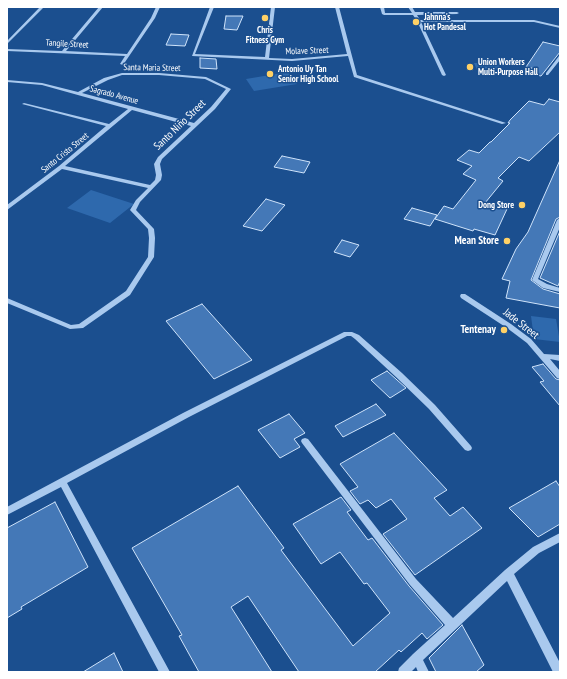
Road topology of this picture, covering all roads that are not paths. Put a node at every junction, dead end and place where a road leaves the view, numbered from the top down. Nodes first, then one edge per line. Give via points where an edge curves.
1 (42, 7) edge
2 (102, 7) edge
3 (158, 7) edge
4 (212, 7) edge
5 (272, 7) edge
6 (337, 7) edge
7 (382, 7) edge
8 (410, 7) edge
9 (457, 12) dead end
10 (415, 13) junction
11 (419, 21) junction
12 (560, 27) edge
13 (7, 43) edge
14 (7, 50) edge
15 (63, 52) junction
16 (127, 55) junction
17 (349, 56) junction
18 (560, 57) edge
19 (267, 59) junction
20 (122, 64) dead end
21 (554, 65) junction
22 (560, 66) edge
23 (547, 74) dead end
24 (444, 75) dead end
25 (7, 81) edge
26 (228, 87) joint
27 (78, 94) junction
28 (24, 104) dead end
29 (132, 108) junction
30 (504, 123) dead end
31 (194, 125) junction
32 (110, 126) junction
33 (61, 167) junction
34 (151, 187) junction
35 (7, 208) edge
36 (560, 220) edge
37 (560, 290) edge
38 (463, 296) dead end
39 (7, 300) edge
40 (542, 356) junction
41 (560, 358) edge
42 (560, 376) edge
43 (305, 441) dead end
44 (468, 448) dead end
45 (62, 481) junction
46 (7, 511) edge
47 (560, 537) edge
48 (508, 573) junction
49 (452, 625) junction
50 (417, 658) junction
51 (165, 672) edge
52 (403, 672) edge
53 (424, 672) edge
54 (559, 672) edge

1 - 13 street
2 - 15 street
3 - 16 street
4 - 19 street, Molave Street via 192,55
5 - 19 street
6 - 17 street
7 - 10 street via 384,14
8 - 10 street
9 - 10 street
10 - 11 street
11 - 12 street via 534,21
11 - 24 street
14 - 15 street, Tangile Street
15 - 16 street, Tangile Street
16 - 20 street
17 - 19 street, Molave Street
17 - 30 street via 354,76
18 - 21 street
21 - 22 street
21 - 23 street
25 - 27 street, Sagrado Avenue via 31,82
26 - 27 street, Santa Maria Street via 206,78 122,74 106,79
26 - 31 street, Santo Niño Street via 228,90
27 - 29 street, Sagrado Avenue
28 - 32 street
29 - 31 street, Sagrado Avenue
29 - 32 street, Santo Cristo Street
31 - 34 street, Santo Niño Street via 160,158 157,164 158,180
32 - 33 street, Santo Cristo Street
33 - 34 street
33 - 35 street, Santo Cristo Street
34 - 39 street, Santo Niño Street via 133,210 151,229 151,257 128,293 81,326 70,327
36 - 37 street via 535,280
38 - 40 street, Jade Street via 529,341
40 - 41 street
40 - 42 street, Jade Street
43 - 49 street via 413,582
44 - 45 street via 432,407 399,375 357,337 346,334
45 - 46 street
45 - 51 street
47 - 48 street via 536,550
48 - 49 street
48 - 54 street
49 - 50 street
50 - 52 street
50 - 53 street

